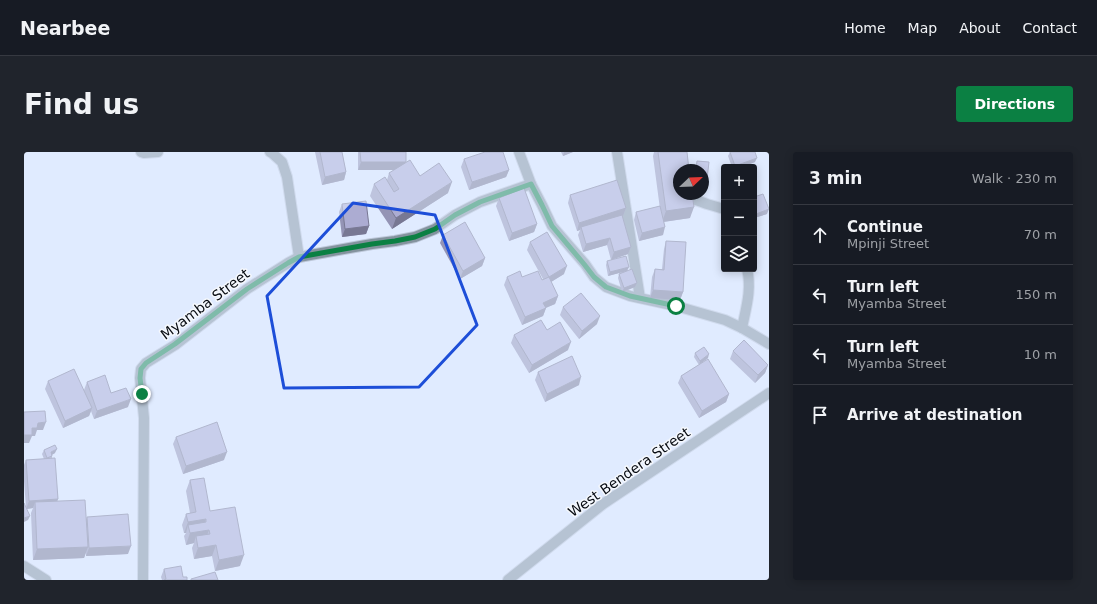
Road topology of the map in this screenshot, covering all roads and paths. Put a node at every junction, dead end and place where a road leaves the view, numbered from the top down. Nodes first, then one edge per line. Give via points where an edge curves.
1 (141, 152) edge
2 (158, 152) edge
3 (270, 152) edge
4 (519, 152) edge
5 (617, 152) edge
6 (531, 184) junction
7 (696, 200) edge
8 (721, 208) edge
9 (299, 257) junction
10 (748, 272) edge
11 (640, 298) junction
12 (742, 328) junction
13 (769, 344) edge
14 (769, 393) edge
15 (24, 566) edge
16 (46, 580) edge
17 (143, 580) edge
18 (508, 580) edge

1 - 2 street
3 - 9 street via 282,162 287,177
4 - 6 street
5 - 11 street
6 - 9 street, Myamba Street via 480,202 435,229 415,237
6 - 11 street via 552,226 594,277 606,287
7 - 8 street
9 - 17 street, Myamba Street via 247,289 141,369 144,418
10 - 12 street via 749,292
11 - 12 street via 725,320
12 - 13 street
14 - 18 street, West Bendera Street via 603,504
15 - 16 street

